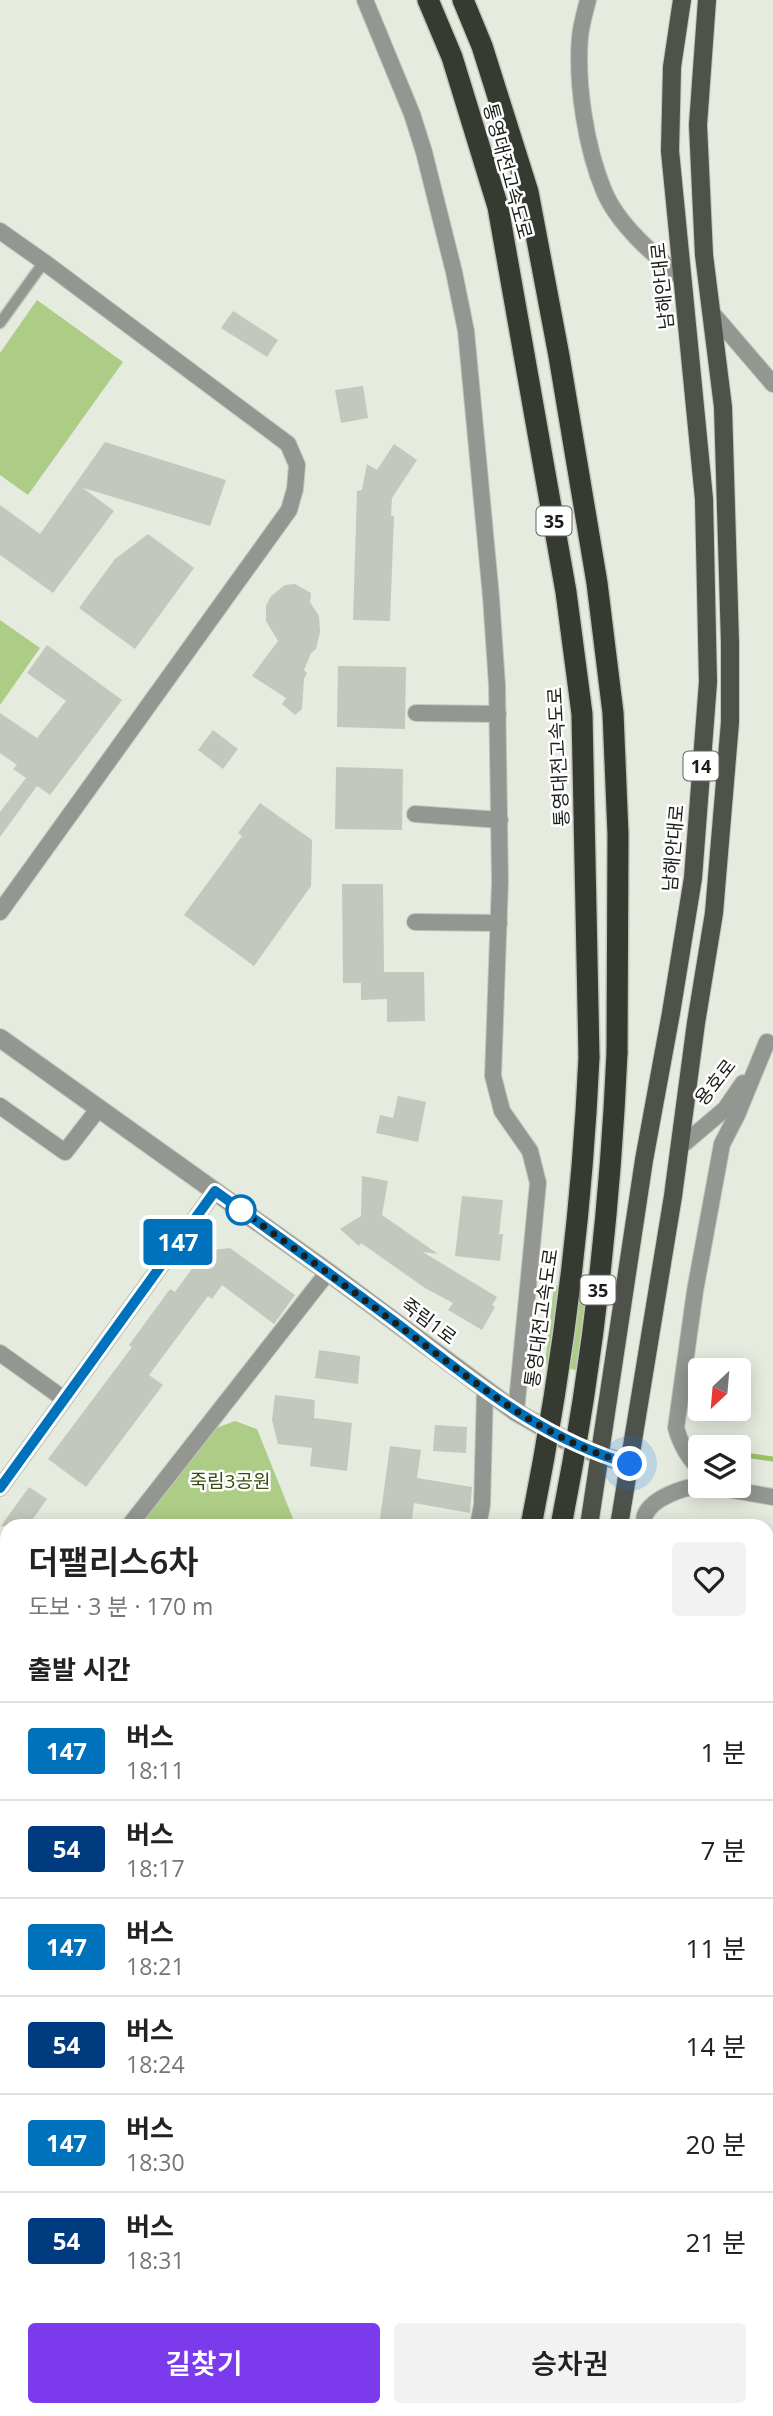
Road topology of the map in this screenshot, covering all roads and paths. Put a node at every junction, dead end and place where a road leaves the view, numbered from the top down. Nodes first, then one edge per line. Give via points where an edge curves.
1 (365, 0) edge
2 (428, 0) edge
3 (463, 0) edge
4 (588, 0) edge
5 (682, 0) edge
6 (707, 0) edge
7 (0, 231) edge
8 (44, 262) junction
9 (683, 279) junction
10 (713, 314) junction
11 (0, 323) edge
12 (773, 384) edge
13 (416, 713) dead end
14 (498, 714) junction
15 (415, 814) dead end
16 (500, 820) junction
17 (0, 912) edge
18 (415, 922) dead end
19 (499, 923) junction
20 (770, 1037) edge
21 (0, 1038) edge
22 (0, 1105) edge
23 (99, 1108) junction
24 (679, 1148) junction
25 (215, 1191) junction
26 (328, 1272) junction
27 (0, 1353) edge
28 (485, 1390) junction
29 (64, 1399) junction
30 (516, 1412) junction
31 (688, 1454) edge
32 (599, 1455) junction
33 (630, 1464) junction
34 (0, 1488) edge
35 (751, 1488) edge
36 (688, 1489) edge
37 (751, 1493) edge
38 (773, 1496) edge
39 (134, 1519) edge
40 (479, 1519) edge
41 (532, 1519) edge
42 (562, 1519) edge
43 (591, 1519) edge
44 (620, 1519) edge
45 (645, 1519) edge

1 - 14 street via 424,152 466,331
2 - 41 highway, 통영대전고속도로 / 35, bridge via 452,57 498,207 566,592 582,714 589,1057 585,1155 548,1442
3 - 42 highway, 통영대전고속도로 / 35, bridge via 528,192 597,583 612,713 618,834 613,1155 586,1385
4 - 9 street via 580,37 582,92 588,139 604,192 632,232
5 - 9 main road, 남해안대로 / 14 via 672,67 670,151
6 - 10 main road, 14 via 698,125 704,254
7 - 8 street
8 - 11 street
8 - 17 street via 288,444 297,465 289,510
9 - 32 main road, 남해안대로 / 14 via 704,499 708,682 693,878 643,1160
10 - 12 street
10 - 24 main road, 14 via 723,407 730,722 715,913
13 - 14 street
14 - 16 street
15 - 16 street
16 - 19 street
18 - 19 street
19 - 30 street via 493,1076 502,1111 530,1152 538,1183
20 - 24 street, 용호로 via 725,1110
20 - 31 street via 722,1144 676,1428
21 - 23 street, 죽림1로
22 - 23 street via 65,1152
23 - 25 street, 죽림1로
24 - 33 main road, 14
25 - 26 street, 죽림1로
25 - 29 street
26 - 28 street, 죽림1로
26 - 39 street
27 - 29 street
28 - 30 street, 죽림1로
28 - 40 street
29 - 34 street
30 - 32 street, 죽림1로
32 - 33 street, 죽림1로
32 - 43 main road, 남해안대로 / 14
33 - 44 main road, 14
35 - 38 street
36 - 45 street via 654,1504
37 - 38 street

